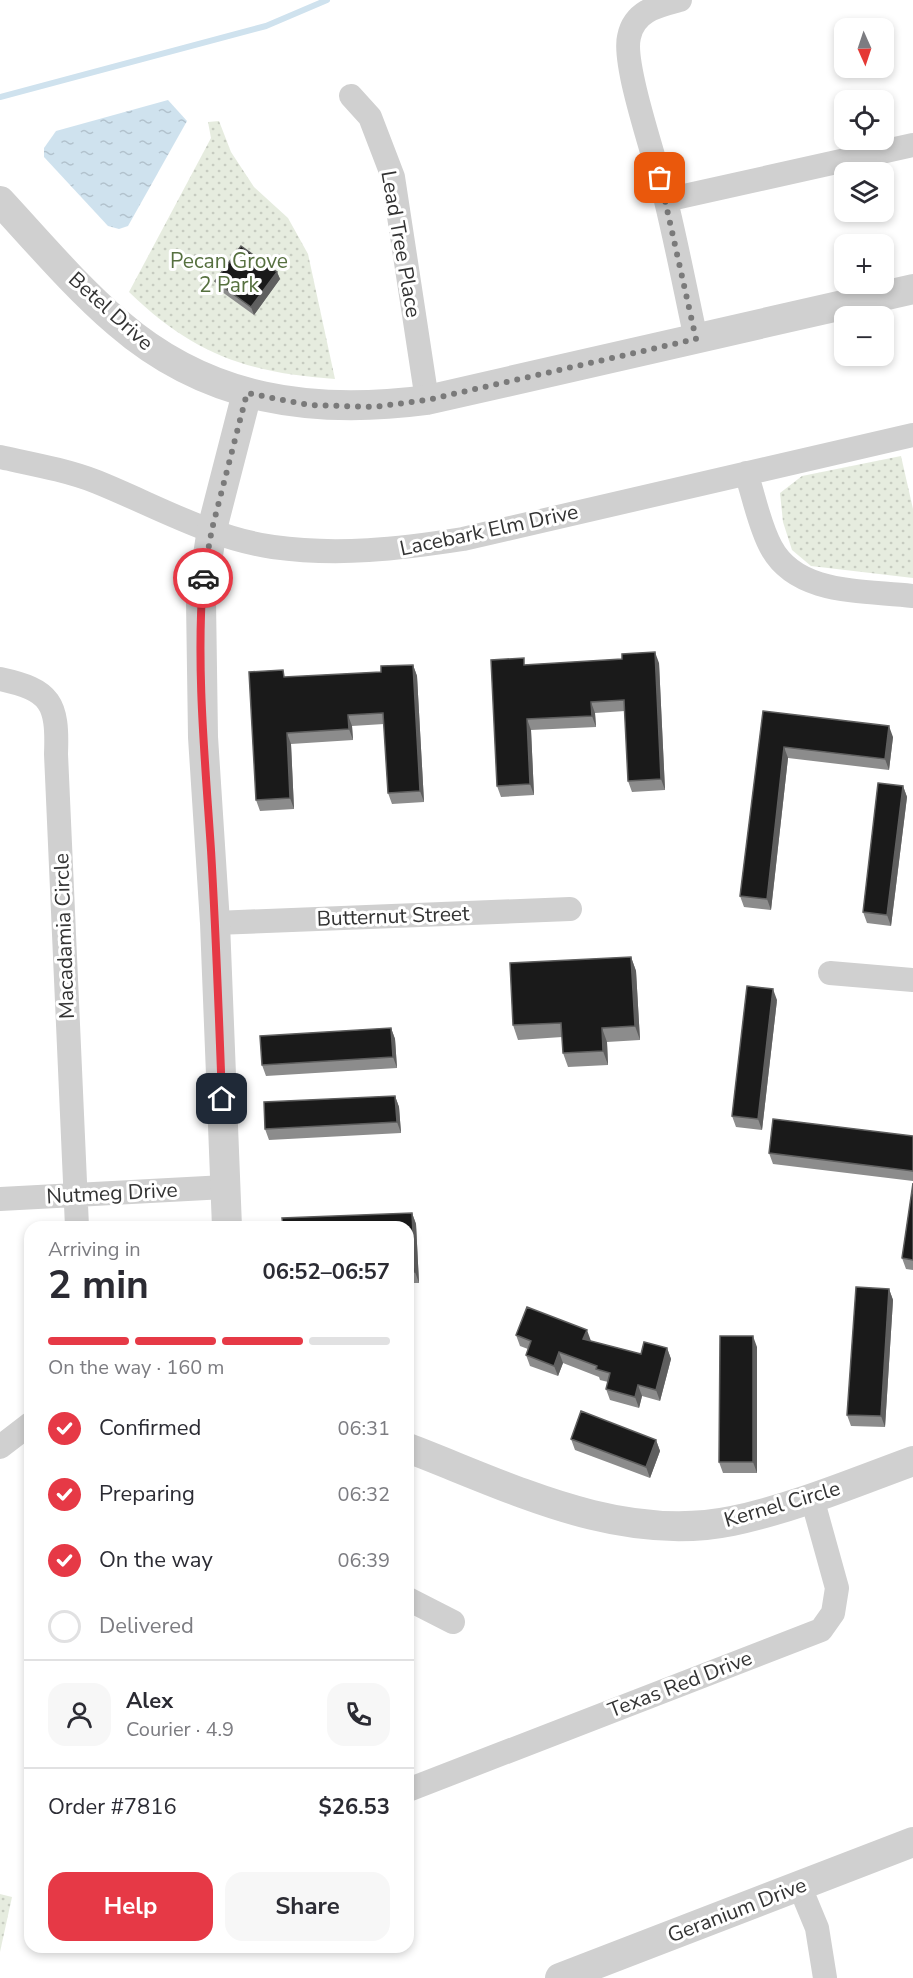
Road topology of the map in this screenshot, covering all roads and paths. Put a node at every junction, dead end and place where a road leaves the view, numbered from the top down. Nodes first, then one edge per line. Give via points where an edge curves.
1 (680, 0) edge
2 (351, 96) dead end
3 (913, 145) edge
4 (666, 200) junction
5 (0, 201) edge
6 (913, 289) edge
7 (696, 339) junction
8 (247, 393) junction
9 (427, 400) junction
10 (913, 435) edge
11 (0, 457) edge
12 (746, 473) junction
13 (212, 529) junction
14 (913, 596) edge
15 (0, 679) edge
16 (570, 909) dead end
17 (215, 923) junction
18 (830, 972) dead end
19 (913, 980) edge
20 (225, 1187) junction
21 (75, 1194) junction
22 (0, 1199) edge
23 (77, 1221) edge
24 (228, 1221) edge
25 (24, 1429) edge
26 (0, 1447) edge
27 (414, 1450) edge
28 (913, 1461) edge
29 (812, 1498) junction
30 (414, 1602) edge
31 (453, 1622) dead end
32 (414, 1788) edge
33 (913, 1842) edge
34 (800, 1887) junction
35 (560, 1978) edge
36 (825, 1978) edge

1 - 4 street via 656,6 636,18 628,38 632,72
2 - 9 street, Lead Tree Place via 370,117 393,177
3 - 4 street
4 - 7 street
5 - 8 street, Betel Drive via 120,325 163,356 210,380
6 - 7 street, Betel Drive
7 - 9 street, Betel Drive
8 - 9 street, Betel Drive via 309,405 345,407
8 - 13 street
10 - 12 street, Lacebark Elm Drive
11 - 13 street, Lacebark Elm Drive via 95,481
12 - 13 street, Lacebark Elm Drive via 463,538 398,549 341,553 272,546
12 - 14 street via 770,546 793,573 818,585
13 - 17 street via 203,576 200,650
15 - 21 street, Macadamia Circle via 41,693 54,712 57,726
16 - 17 street, Butternut Street
17 - 20 street
18 - 19 street
20 - 21 street, Nutmeg Drive
20 - 24 street
21 - 22 street, Nutmeg Drive
21 - 23 street, Macadamia Circle
25 - 26 street
27 - 29 street, Kernel Circle via 566,1508 645,1525 731,1521
28 - 29 street, Kernel Circle
29 - 32 street, Texas Red Drive via 837,1588 833,1613 821,1630
30 - 31 street
33 - 34 street, Geranium Drive
34 - 35 street, Geranium Drive
34 - 36 street via 817,1928

